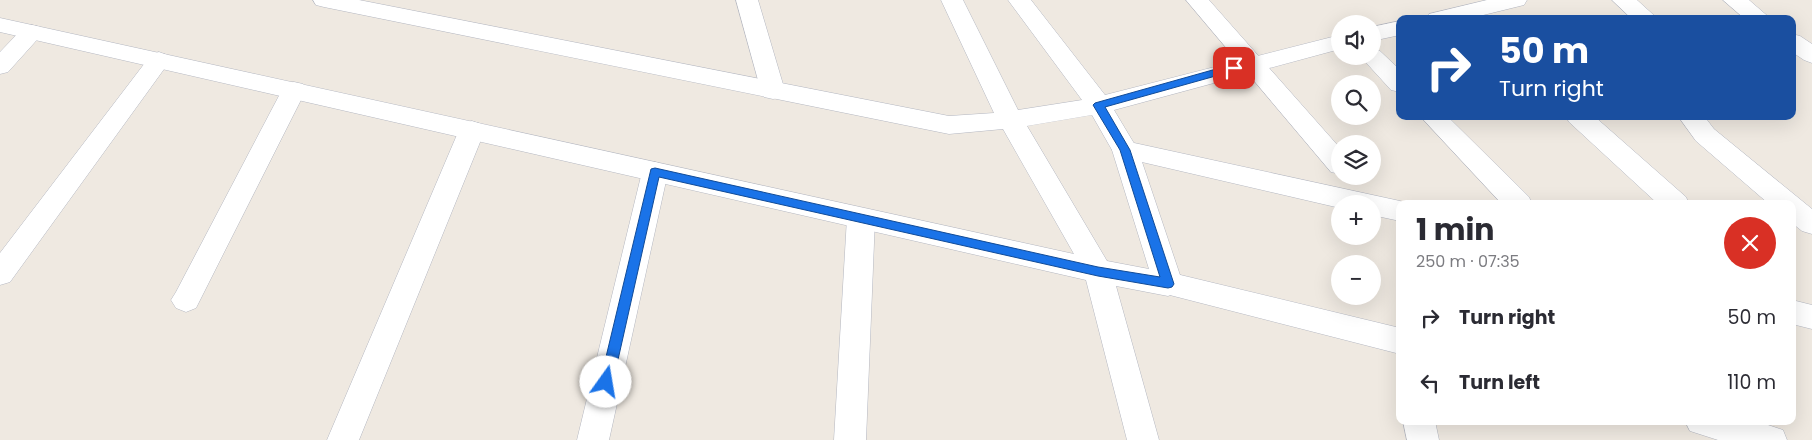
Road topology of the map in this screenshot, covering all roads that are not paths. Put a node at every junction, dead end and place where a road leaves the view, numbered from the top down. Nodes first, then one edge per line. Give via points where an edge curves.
1 (324, 0) edge
2 (747, 0) edge
3 (952, 0) edge
4 (1019, 0) edge
5 (1197, 0) edge
6 (1516, 0) edge
7 (1623, 0) edge
8 (1734, 0) edge
9 (1468, 15) edge
10 (1642, 15) edge
11 (1755, 15) edge
12 (0, 24) edge
13 (1396, 29) edge
14 (32, 32) junction
15 (1381, 32) edge
16 (1331, 44) edge
17 (1796, 44) edge
18 (1812, 55) edge
19 (160, 60) junction
20 (1253, 62) junction
21 (1381, 65) edge
22 (0, 66) edge
23 (1396, 80) edge
24 (294, 90) junction
25 (773, 91) junction
26 (1099, 105) junction
27 (1010, 119) junction
28 (1436, 120) edge
29 (1582, 120) edge
30 (1693, 120) edge
31 (472, 130) junction
32 (1125, 150) junction
33 (1331, 154) edge
34 (655, 172) junction
35 (1357, 185) edge
36 (1335, 195) edge
37 (1365, 195) edge
38 (1515, 200) edge
39 (1672, 200) edge
40 (1782, 200) edge
41 (1381, 206) edge
42 (1396, 210) edge
43 (1796, 211) edge
44 (861, 218) junction
45 (1812, 224) edge
46 (1098, 271) junction
47 (0, 274) edge
48 (1168, 284) junction
49 (186, 300) dead end
50 (1396, 340) edge
51 (1421, 425) edge
52 (1708, 428) edge
53 (343, 440) edge
54 (593, 440) edge
55 (850, 440) edge
56 (1143, 440) edge
57 (1423, 440) edge
58 (1771, 440) edge

1 - 25 street
2 - 25 street
3 - 27 street
4 - 26 street
5 - 20 street
6 - 9 street
7 - 10 street
8 - 11 street
12 - 14 street
13 - 15 street
14 - 19 street
14 - 22 street
16 - 20 street
17 - 18 street
19 - 24 street
19 - 47 street
20 - 26 street
20 - 33 street
21 - 23 street
24 - 31 street
24 - 49 street
25 - 27 street via 949,125
26 - 27 street
26 - 32 street
27 - 46 street
28 - 38 street
29 - 39 street
30 - 40 street via 1705,135
31 - 34 street
31 - 53 street
32 - 36 street
32 - 48 street
34 - 44 street
34 - 54 street
35 - 37 street
41 - 42 street
43 - 45 street
44 - 46 street
44 - 55 street
46 - 48 street
46 - 56 street
48 - 50 street
51 - 57 street
52 - 58 street

